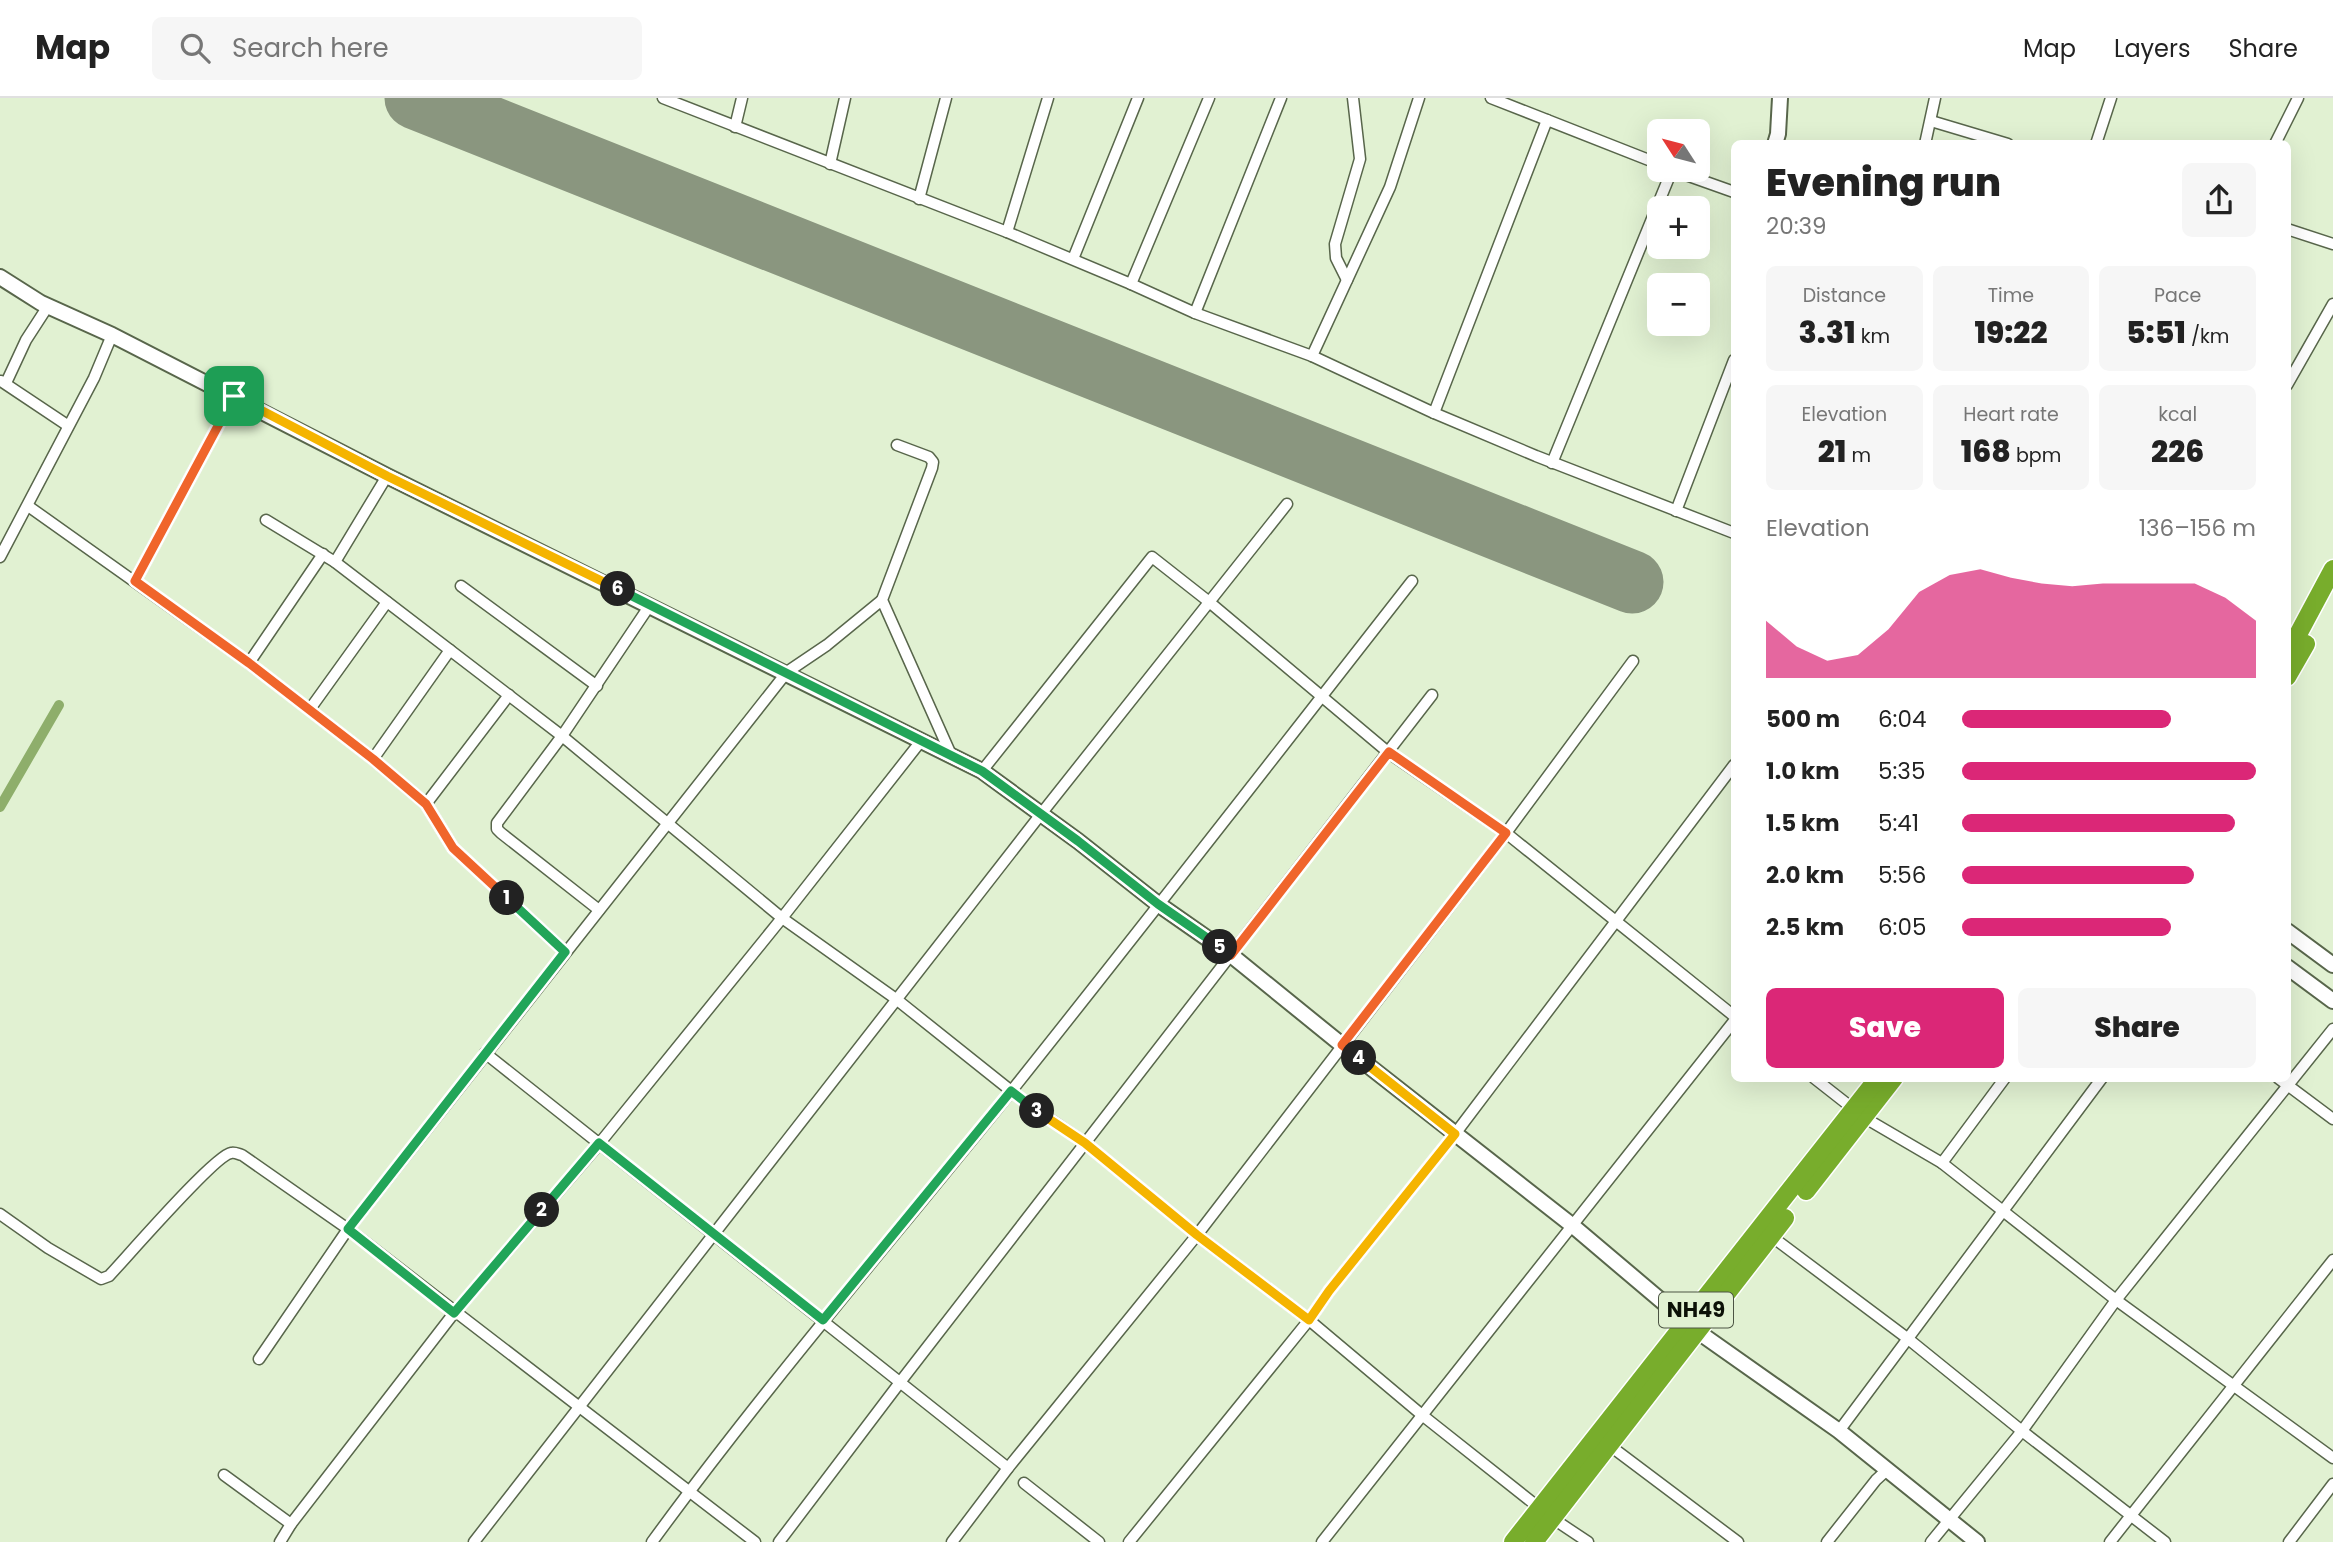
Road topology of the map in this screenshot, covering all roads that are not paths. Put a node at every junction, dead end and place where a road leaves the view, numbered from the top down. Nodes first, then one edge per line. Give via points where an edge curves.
1 (663, 98) edge
2 (742, 98) edge
3 (845, 98) edge
4 (946, 98) edge
5 (1048, 98) edge
6 (1138, 98) edge
7 (1209, 98) edge
8 (1280, 98) edge
9 (1353, 98) edge
10 (1419, 98) edge
11 (1491, 98) edge
12 (1780, 98) edge
13 (1935, 98) edge
14 (2111, 98) edge
15 (2298, 98) edge
16 (1547, 120) junction
17 (1931, 121) junction
18 (735, 127) junction
19 (1776, 140) edge
20 (1926, 140) edge
21 (1995, 140) edge
22 (2097, 140) edge
23 (2277, 140) edge
24 (1647, 159) edge
25 (830, 164) junction
26 (1667, 182) edge
27 (1706, 182) edge
28 (1731, 191) edge
29 (919, 199) junction
30 (2291, 230) edge
31 (1007, 232) junction
32 (2333, 244) edge
33 (1073, 259) junction
34 (0, 277) edge
35 (1347, 280) junction
36 (1131, 284) junction
37 (2333, 304) edge
38 (48, 306) junction
39 (1195, 313) junction
40 (112, 335) junction
41 (1311, 356) junction
42 (1731, 368) edge
43 (2291, 378) edge
44 (3, 382) edge
45 (234, 396) junction
46 (1434, 413) junction
47 (67, 425) junction
48 (897, 444) dead end
49 (1552, 463) junction
50 (387, 476) junction
51 (1287, 504) dead end
52 (28, 506) junction
53 (1676, 511) junction
54 (266, 520) dead end
55 (1731, 532) edge
56 (323, 554) junction
57 (0, 557) edge
58 (335, 562) junction
59 (2333, 569) edge
60 (135, 581) junction
61 (1412, 581) dead end
62 (461, 586) dead end
63 (2333, 594) edge
64 (882, 600) junction
65 (1208, 601) junction
66 (387, 602) junction
67 (649, 605) junction
68 (2291, 648) edge
69 (450, 650) junction
70 (1633, 661) dead end
71 (249, 663) junction
72 (2291, 670) edge
73 (787, 673) junction
74 (597, 686) junction
75 (509, 695) junction
76 (1322, 695) junction
77 (1432, 695) dead end
78 (310, 709) junction
79 (562, 736) junction
80 (920, 741) junction
81 (1389, 752) junction
82 (952, 757) junction
83 (373, 759) junction
84 (1731, 769) edge
85 (982, 771) junction
86 (426, 804) junction
87 (1041, 814) junction
88 (668, 824) junction
89 (1506, 833) junction
90 (1158, 904) junction
91 (599, 909) junction
92 (782, 918) junction
93 (1614, 922) junction
94 (2291, 934) edge
95 (565, 952) junction
96 (1231, 955) junction
97 (2333, 965) edge
98 (2291, 970) edge
99 (896, 999) junction
100 (2333, 1001) edge
101 (1731, 1016) edge
102 (1731, 1022) edge
103 (2333, 1029) edge
104 (1342, 1045) junction
105 (485, 1053) junction
106 (2291, 1081) edge
107 (1819, 1082) edge
108 (1876, 1082) edge
109 (1891, 1082) edge
110 (2002, 1082) edge
111 (2099, 1082) edge
112 (2282, 1082) edge
113 (2290, 1082) edge
114 (2287, 1086) junction
115 (1011, 1091) junction
116 (1859, 1113) junction
117 (2333, 1119) edge
118 (1455, 1134) junction
119 (599, 1143) junction
120 (1085, 1143) junction
121 (1942, 1163) junction
122 (2003, 1213) junction
123 (0, 1215) edge
124 (1573, 1226) junction
125 (348, 1229) junction
126 (713, 1233) junction
127 (1197, 1235) junction
128 (1771, 1236) junction
129 (2333, 1260) edge
130 (2116, 1300) junction
131 (454, 1313) junction
132 (823, 1320) junction
133 (1309, 1320) junction
134 (1692, 1326) junction
135 (1907, 1338) junction
136 (259, 1359) dead end
137 (901, 1381) junction
138 (2235, 1386) junction
139 (579, 1406) junction
140 (1422, 1415) junction
141 (1839, 1431) junction
142 (2022, 1431) junction
143 (1609, 1446) junction
144 (2333, 1458) edge
145 (1008, 1468) junction
146 (1888, 1469) junction
147 (224, 1475) dead end
148 (1024, 1483) dead end
149 (2333, 1484) edge
150 (689, 1491) junction
151 (1546, 1513) junction
152 (2130, 1516) junction
153 (1948, 1519) junction
154 (291, 1524) junction
155 (280, 1542) edge
156 (474, 1542) edge
157 (652, 1542) edge
158 (755, 1542) edge
159 (779, 1542) edge
160 (952, 1542) edge
161 (1099, 1542) edge
162 (1129, 1542) edge
163 (1322, 1542) edge
164 (1513, 1542) edge
165 (1534, 1542) edge
166 (1588, 1542) edge
167 (1738, 1542) edge
168 (1827, 1542) edge
169 (1931, 1542) edge
170 (1977, 1542) edge
171 (2110, 1542) edge
172 (2165, 1542) edge
173 (2289, 1542) edge

1 - 18 street
2 - 18 street
3 - 25 street
4 - 29 street
5 - 31 street
6 - 33 street
7 - 36 street
8 - 39 street
9 - 35 street via 1360,159 1335,244
10 - 35 street via 1390,187
11 - 16 street
12 - 19 street
13 - 17 street
14 - 22 street
15 - 23 street
16 - 24 street
16 - 46 street
17 - 20 street
17 - 21 street
18 - 25 street
25 - 29 street
26 - 49 street
27 - 28 street
29 - 31 street
30 - 32 street
31 - 33 street
33 - 36 street
34 - 38 street
35 - 41 street
36 - 39 street
37 - 43 street
38 - 40 street
38 - 44 street
39 - 41 street
40 - 45 street
40 - 47 street
41 - 46 street
42 - 53 street
44 - 47 street
45 - 50 street
45 - 60 street
46 - 49 street
47 - 52 street
48 - 64 street via 929,457 933,468
49 - 53 street
50 - 58 street
50 - 67 street
51 - 65 street
52 - 57 street
52 - 60 street
53 - 55 street
54 - 56 street
56 - 58 street
56 - 71 street
58 - 66 street
59 - 68 highway
60 - 71 street
61 - 76 street
62 - 74 street
63 - 72 highway
64 - 73 street
64 - 82 street
65 - 76 street
65 - 85 street via 1152,557
65 - 87 street
66 - 69 street
66 - 78 street
67 - 73 street
67 - 74 street
69 - 75 street
69 - 83 street
70 - 89 street
71 - 78 street
73 - 80 street
73 - 88 street
74 - 79 street
75 - 79 street
75 - 86 street
76 - 81 street
76 - 90 street
77 - 81 street
78 - 83 street
79 - 88 street
79 - 91 street via 497,829
80 - 82 street
80 - 92 street
81 - 89 street
81 - 96 street
82 - 85 street
83 - 86 street
84 - 93 street
85 - 87 street
86 - 95 street via 453,848
87 - 90 street
87 - 99 street
88 - 91 street
88 - 92 street
89 - 93 street
89 - 104 street
90 - 96 street
90 - 115 street
91 - 95 street
92 - 99 street
92 - 119 street
93 - 101 street
93 - 118 street
94 - 97 street
95 - 105 street
96 - 104 street
96 - 120 street
98 - 100 street
99 - 115 street
99 - 126 street
102 - 124 street
103 - 106 street
104 - 118 street
104 - 127 street
105 - 119 street
105 - 125 street
107 - 116 street
108 - 116 highway, NH49
109 - 116 highway, NH49
110 - 121 street
111 - 122 street
112 - 114 street
113 - 114 street
114 - 117 street
114 - 130 street
115 - 120 street
115 - 132 street
116 - 121 street
116 - 128 highway, NH49
116 - 134 highway, NH49
118 - 124 street
118 - 133 street
119 - 126 street
119 - 131 street
120 - 127 street
120 - 137 street
121 - 122 street
122 - 130 street
122 - 135 street
123 - 125 street via 101,1279 109,1276 191,1186 231,1153 242,1155
124 - 134 street
124 - 140 street
125 - 131 street
125 - 136 street
126 - 132 street
126 - 139 street
127 - 133 street
127 - 145 street
128 - 134 highway, NH49
128 - 135 street
129 - 138 street
130 - 138 street
130 - 142 street
131 - 139 street
131 - 154 street
132 - 137 street
132 - 150 street
133 - 140 street
133 - 162 street
134 - 141 street
134 - 143 highway, NH49
134 - 151 highway, NH49
135 - 141 street
135 - 142 street
137 - 145 street
137 - 159 street
138 - 144 street
138 - 152 street
139 - 150 street
139 - 156 street
140 - 151 street
140 - 163 street
141 - 146 street
142 - 152 street
142 - 153 street
143 - 151 highway, NH49
143 - 167 street
145 - 160 street
146 - 153 street
146 - 168 street
147 - 154 street
148 - 161 street
149 - 173 street
150 - 157 street
150 - 158 street
151 - 164 highway, NH49
151 - 165 highway, NH49
151 - 166 street
152 - 171 street
152 - 172 street
153 - 169 street
153 - 170 street
154 - 155 street

